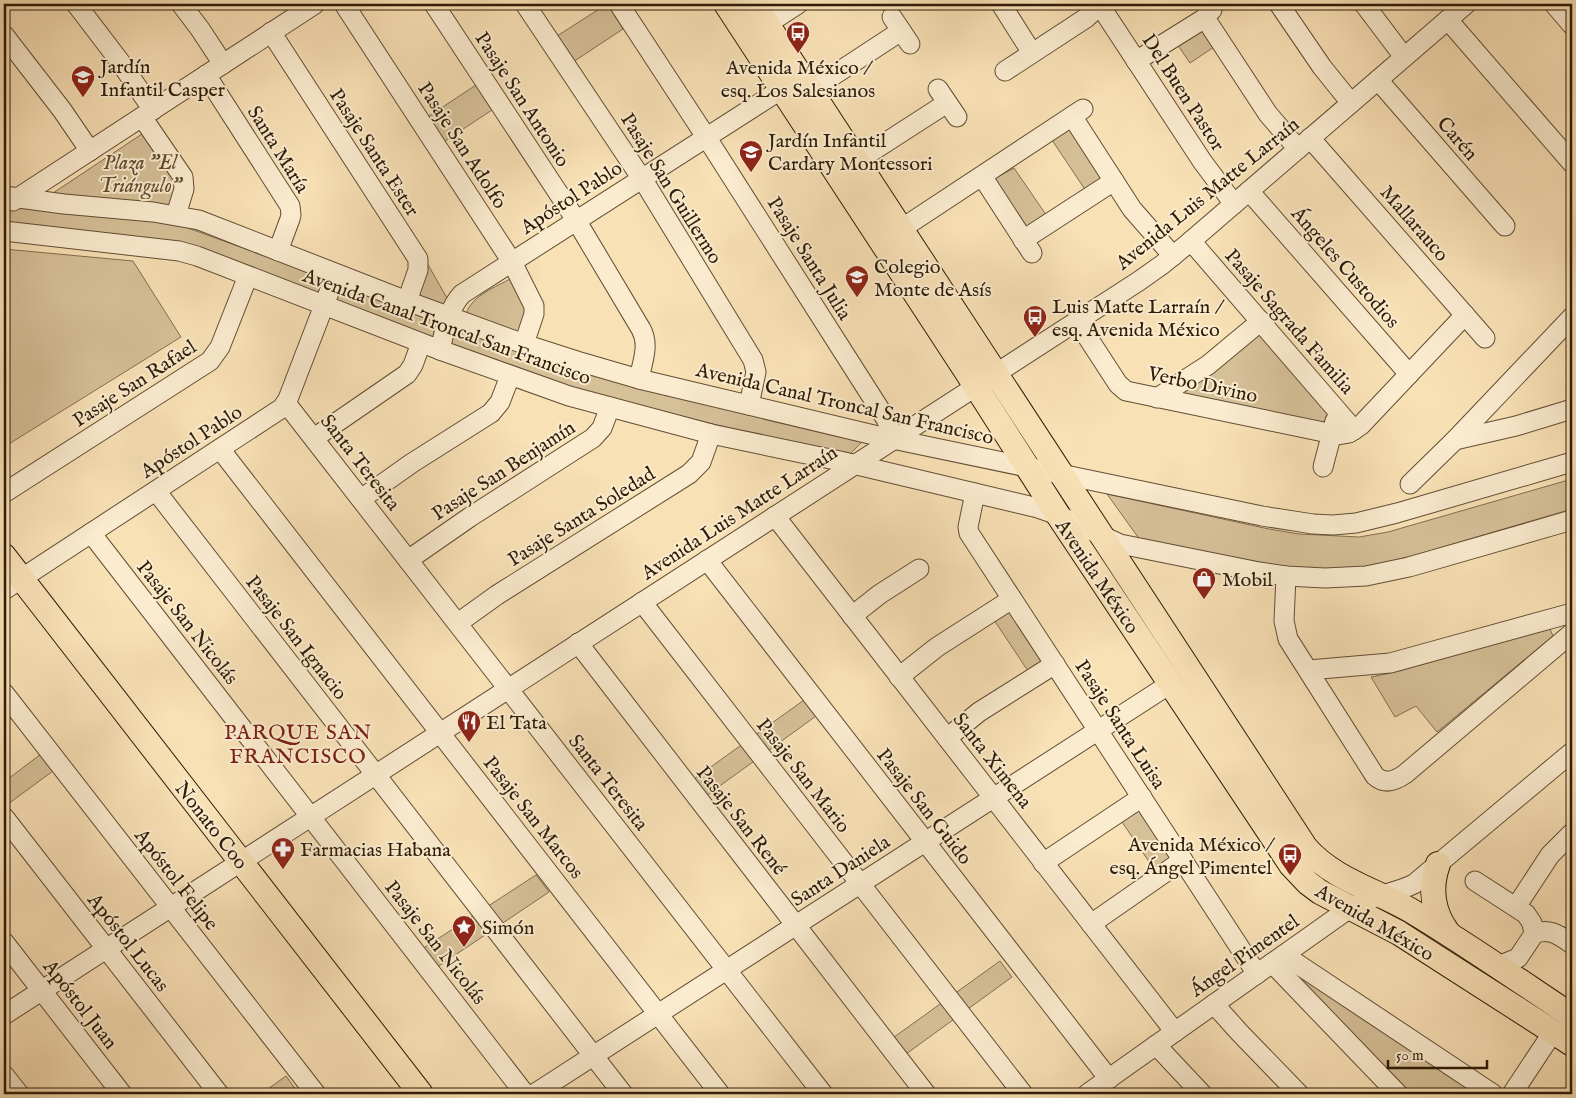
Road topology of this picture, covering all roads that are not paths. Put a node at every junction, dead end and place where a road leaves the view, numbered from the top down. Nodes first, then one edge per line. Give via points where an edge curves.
1 (76, 4) edge
2 (181, 4) edge
3 (315, 4) edge
4 (344, 4) edge
5 (434, 4) edge
6 (525, 4) edge
7 (619, 4) edge
8 (726, 4) edge
9 (754, 4) edge
10 (798, 4) edge
11 (1000, 4) edge
12 (1100, 4) edge
13 (1279, 4) edge
14 (1364, 4) edge
15 (1554, 4) edge
16 (1456, 9) edge
17 (767, 24) junction
18 (1572, 25) edge
19 (901, 31) dead end
20 (271, 32) junction
21 (4, 35) edge
22 (747, 37) junction
23 (1032, 53) junction
24 (1404, 57) junction
25 (1136, 61) junction
26 (223, 64) junction
27 (1005, 71) dead end
28 (206, 75) junction
29 (1378, 80) junction
30 (782, 89) junction
31 (811, 90) junction
32 (947, 103) dead end
33 (1351, 103) junction
34 (148, 113) junction
35 (706, 137) junction
36 (1304, 143) junction
37 (90, 151) junction
38 (857, 161) junction
39 (1572, 163) edge
40 (982, 176) junction
41 (642, 179) junction
42 (1114, 181) junction
43 (1249, 191) junction
44 (8, 200) edge
45 (1234, 204) junction
46 (176, 215) junction
47 (576, 220) junction
48 (1505, 226) dead end
49 (901, 229) junction
50 (4, 231) edge
51 (1191, 241) junction
52 (278, 251) junction
53 (1173, 256) junction
54 (512, 262) junction
55 (336, 274) junction
56 (248, 276) junction
57 (407, 301) junction
58 (324, 305) junction
59 (1465, 315) junction
60 (449, 317) junction
61 (1572, 317) edge
62 (1077, 321) junction
63 (1261, 322) junction
64 (1485, 338) dead end
65 (421, 343) junction
66 (524, 344) junction
67 (440, 350) junction
68 (996, 373) junction
69 (1409, 374) junction
70 (510, 376) junction
71 (639, 379) junction
72 (976, 386) junction
73 (1157, 398) junction
74 (1493, 401) junction
75 (286, 402) junction
76 (749, 405) junction
77 (610, 407) junction
78 (1572, 409) edge
79 (1338, 410) junction
80 (930, 415) junction
81 (1516, 426) junction
82 (1354, 430) junction
83 (711, 434) junction
84 (1332, 434) junction
85 (314, 438) junction
86 (894, 439) junction
87 (1455, 440) junction
88 (936, 448) junction
89 (220, 449) junction
90 (1572, 462) edge
91 (854, 464) junction
92 (1028, 467) junction
93 (1323, 468) dead end
94 (1061, 474) junction
95 (1410, 484) dead end
96 (156, 491) junction
97 (975, 493) junction
98 (4, 494) edge
99 (361, 499) junction
100 (1058, 515) junction
101 (774, 516) junction
102 (1572, 520) edge
103 (90, 533) junction
104 (1102, 536) junction
105 (4, 556) edge
106 (408, 560) junction
107 (707, 560) junction
108 (919, 569) dead end
109 (1286, 576) junction
110 (12, 584) edge
111 (1012, 599) junction
112 (642, 602) junction
113 (1572, 613) edge
114 (852, 616) junction
115 (458, 623) junction
116 (1572, 633) edge
117 (578, 644) junction
118 (1055, 664) junction
119 (1309, 670) junction
120 (899, 677) junction
121 (1170, 684) junction
122 (508, 688) junction
123 (4, 692) edge
124 (1098, 731) junction
125 (440, 733) junction
126 (947, 738) junction
127 (1572, 752) edge
128 (375, 775) junction
129 (1142, 797) junction
130 (994, 798) junction
131 (310, 817) junction
132 (4, 818) edge
133 (1572, 833) edge
134 (925, 842) junction
135 (1553, 852) junction
136 (1572, 854) edge
137 (1183, 860) junction
138 (240, 862) junction
139 (1044, 863) junction
140 (1438, 864) junction
141 (1475, 881) dead end
142 (860, 884) junction
143 (1382, 896) junction
144 (170, 907) junction
145 (1516, 907) junction
146 (1350, 908) junction
147 (1091, 924) junction
148 (796, 926) junction
149 (1534, 934) junction
150 (1450, 935) junction
151 (4, 942) edge
152 (1572, 943) edge
153 (106, 949) junction
154 (1508, 962) junction
155 (1271, 964) junction
156 (727, 970) junction
157 (42, 991) junction
158 (1214, 1004) junction
159 (4, 1015) edge
160 (658, 1015) junction
161 (1572, 1016) edge
162 (1175, 1032) junction
163 (1563, 1038) edge
164 (1156, 1045) junction
165 (594, 1056) junction
166 (4, 1075) edge
167 (1098, 1089) edge
168 (19, 1094) edge
169 (122, 1094) edge
170 (219, 1094) edge
171 (316, 1094) edge
172 (421, 1094) edge
173 (525, 1094) edge
174 (534, 1094) edge
175 (623, 1094) edge
176 (720, 1094) edge
177 (823, 1094) edge
178 (926, 1094) edge
179 (1023, 1094) edge
180 (1202, 1094) edge
181 (1299, 1094) edge
182 (1398, 1094) edge
183 (1493, 1094) edge
184 (1512, 1094) edge

1 - 34 street via 118,59
2 - 26 street
3 - 20 street
4 - 54 street, Pasaje San Adolfo
5 - 47 street, Pasaje San Antonio
6 - 41 street, Pasaje San Guillermo
7 - 35 street, Pasaje Santa Julia
8 - 22 main road, Avenida México
9 - 17 main road, Avenida México
10 - 17 street
11 - 23 street
12 - 23 street via 1086,18
12 - 25 street, Del Buen Pastor
13 - 33 street via 1322,68
14 - 24 street
15 - 18 street
16 - 24 street, Avenida Luis Matte Larraín
16 - 39 street
17 - 22 street
17 - 31 main road, Avenida México
19 - 31 street
20 - 26 street
20 - 57 street, Pasaje Santa Ester via 418,259 419,266
21 - 37 street
22 - 30 main road, Avenida México
23 - 27 street
24 - 29 street, Avenida Luis Matte Larraín
25 - 36 street, Mallarauco via 1208,14 1268,114
25 - 45 street, Del Buen Pastor
26 - 28 street
28 - 34 street
28 - 52 street, Santa María via 290,206 290,219
29 - 33 street, Avenida Luis Matte Larraín
29 - 48 street, Carén
30 - 35 street, Apóstol Pablo
30 - 72 main road, Avenida México
31 - 38 main road, Avenida México
32 - 38 street
33 - 36 street, Avenida Luis Matte Larraín
34 - 37 street
34 - 46 street via 183,178 184,189
35 - 41 street, Apóstol Pablo
35 - 86 street, Pasaje Santa Julia via 886,419
36 - 43 street, Avenida Luis Matte Larraín
36 - 59 street, Mallarauco
37 - 44 street
38 - 49 main road, Avenida México
40 - 42 street via 1077,113
40 - 42 street via 1028,246
40 - 49 street
41 - 47 street, Apóstol Pablo
41 - 76 street, Pasaje San Guillermo via 755,364
42 - 53 street via 1132,209
43 - 45 street, Avenida Luis Matte Larraín
43 - 69 street, Ángeles Custodios
44 - 46 street, Avenida Canal Troncal San Francisco
45 - 51 street, Avenida Luis Matte Larraín
46 - 52 street, Avenida Canal Troncal San Francisco via 199,220
47 - 54 street, Apóstol Pablo
47 - 71 street, Pasaje San Antonio via 644,334 646,345
49 - 68 main road, Avenida México
50 - 56 street, Avenida Canal Troncal San Francisco via 179,251
51 - 53 street, Avenida Luis Matte Larraín
51 - 63 street, Pasaje Sagrada Familia
52 - 55 street, Avenida Canal Troncal San Francisco
53 - 62 street, Avenida Luis Matte Larraín
54 - 60 street, Apóstol Pablo via 462,294
54 - 66 street, Pasaje San Adolfo via 534,306
55 - 57 street, Avenida Canal Troncal San Francisco
55 - 58 street, Apóstol Pablo
56 - 58 street, Avenida Canal Troncal San Francisco
56 - 98 street, Pasaje San Rafael via 220,347 210,361
57 - 60 street, Avenida Canal Troncal San Francisco
58 - 65 street, Avenida Canal Troncal San Francisco
58 - 75 street, Apóstol Pablo
59 - 64 street, Mallarauco
59 - 69 street
60 - 66 street, Avenida Canal Troncal San Francisco
60 - 67 street, Apóstol Pablo
61 - 74 street
62 - 68 street, Avenida Luis Matte Larraín
62 - 73 street, Verbo Divino via 1118,384 1126,390
63 - 73 street via 1214,362
63 - 79 street, Pasaje Sagrada Familia
65 - 67 street, Avenida Canal Troncal San Francisco
65 - 85 street via 407,374
66 - 71 street, Avenida Canal Troncal San Francisco
67 - 70 street, Avenida Canal Troncal San Francisco
68 - 72 street, Avenida Luis Matte Larraín
68 - 94 main road, Avenida México
69 - 82 street
70 - 77 street, Avenida Canal Troncal San Francisco
70 - 99 street via 500,402 491,413
71 - 76 street, Avenida Canal Troncal San Francisco
72 - 80 street, Avenida Luis Matte Larraín
72 - 92 main road, Avenida México
73 - 84 street, Verbo Divino
74 - 81 street
74 - 87 street
75 - 85 street, Santa Teresita
75 - 89 street, Apóstol Pablo
76 - 86 street, Avenida Canal Troncal San Francisco
77 - 83 street, Avenida Canal Troncal San Francisco
77 - 106 street, Pasaje San Benjamín via 602,428 593,438
78 - 81 street
79 - 82 street, Pasaje Sagrada Familia
79 - 84 street
80 - 86 street, Avenida Luis Matte Larraín
80 - 88 street via 929,429
81 - 87 street
82 - 84 street, Verbo Divino via 1344,435
83 - 91 street, Avenida Canal Troncal San Francisco
83 - 115 street, Pasaje Santa Soledad via 701,462 688,474
84 - 93 street
85 - 99 street, Santa Teresita
86 - 88 street, Avenida Canal Troncal San Francisco
86 - 91 street, Avenida Luis Matte Larraín
87 - 95 street
88 - 92 street, Avenida Canal Troncal San Francisco
89 - 96 street, Apóstol Pablo
89 - 125 street, Pasaje San Marcos
90 - 94 street, Avenida Canal Troncal San Francisco via 1397,513 1333,525 1299,523
91 - 97 street, Avenida Canal Troncal San Francisco
91 - 101 street, Avenida Luis Matte Larraín
92 - 94 street, Avenida Canal Troncal San Francisco
92 - 100 main road, Avenida México
94 - 104 main road, Avenida México
96 - 103 street, Apóstol Pablo
96 - 128 street, Pasaje San Ignacio
97 - 100 street, Avenida Canal Troncal San Francisco
97 - 111 street, Pasaje Santa Luisa via 968,530
99 - 106 street, Santa Teresita
100 - 104 street, Avenida Canal Troncal San Francisco
100 - 121 main road, Avenida México
101 - 107 street, Avenida Luis Matte Larraín
101 - 114 street, Santa Ximena
102 - 109 street, Avenida Canal Troncal San Francisco via 1387,572 1345,578
103 - 110 street, Apóstol Pablo
103 - 131 street, Pasaje San Nicolás
104 - 109 street, Avenida Canal Troncal San Francisco via 1120,544
104 - 143 main road, Avenida México via 1306,848 1328,869
105 - 110 main road, Nonato Coo
106 - 115 street, Santa Teresita
107 - 112 street, Avenida Luis Matte Larraín
107 - 134 street, Pasaje San Guido
108 - 114 street
109 - 119 street via 1284,628
110 - 138 main road, Nonato Coo
111 - 118 street, Pasaje Santa Luisa
111 - 120 street via 937,647
112 - 117 street, Avenida Luis Matte Larraín
112 - 142 street, Pasaje San Mario
113 - 119 street via 1390,662
114 - 120 street, Santa Ximena
115 - 122 street, Santa Teresita
116 - 119 street via 1405,774 1385,782 1375,776
117 - 122 street, Avenida Luis Matte Larraín
117 - 148 street, Pasaje San René
118 - 124 street, Pasaje Santa Luisa
118 - 126 street via 979,712
120 - 126 street, Santa Ximena
121 - 124 street, Santa Daniela
121 - 146 main road, Avenida México via 1291,865 1320,892
122 - 125 street, Avenida Luis Matte Larraín
122 - 156 street, Santa Teresita
123 - 144 street, Apóstol Felipe
124 - 129 street, Pasaje Santa Luisa
124 - 130 street, Santa Daniela
125 - 128 street, Avenida Luis Matte Larraín
125 - 160 street, Pasaje San Marcos
126 - 130 street, Santa Ximena
127 - 140 street, Ángel Pimentel
128 - 131 street, Avenida Luis Matte Larraín
128 - 165 street, Pasaje San Ignacio
129 - 137 street, Pasaje Santa Luisa
129 - 139 street
130 - 134 street, Santa Daniela
130 - 139 street, Santa Ximena
131 - 138 street, Avenida Luis Matte Larraín
131 - 173 street, Pasaje San Nicolás
132 - 153 street, Apóstol Lucas
133 - 135 street
134 - 142 street, Santa Daniela
134 - 167 street, Pasaje San Guido
135 - 136 street
135 - 145 street
137 - 147 street
137 - 155 street, Pasaje Santa Luisa
138 - 144 street, Avenida Luis Matte Larraín
138 - 172 main road, Nonato Coo
139 - 147 street, Santa Ximena
140 - 143 street, Ángel Pimentel via 1414,884
140 - 150 main road via 1433,885 1435,907
141 - 145 street
142 - 148 street, Santa Daniela
142 - 179 street, Pasaje San Mario
143 - 146 street, Ángel Pimentel
143 - 150 main road, Avenida México
144 - 153 street, Avenida Luis Matte Larraín
144 - 171 street, Apóstol Felipe
145 - 149 street via 1530,918
146 - 155 street, Ángel Pimentel
146 - 163 main road, Avenida México via 1399,933
147 - 162 street, Santa Ximena
148 - 156 street, Santa Daniela
148 - 178 street, Pasaje San René
149 - 152 street via 1550,932
149 - 154 street
150 - 154 main road, Avenida México
151 - 157 street, Apóstol Juan
153 - 157 street, Avenida Luis Matte Larraín
153 - 170 street, Apóstol Lucas
154 - 161 main road, Avenida México via 1527,986
155 - 158 street, Ángel Pimentel
155 - 182 street
155 - 183 street
156 - 160 street, Santa Daniela
156 - 177 street, Santa Teresita
157 - 159 street, Avenida Luis Matte Larraín
157 - 169 street, Apóstol Juan
158 - 162 street, Ángel Pimentel
158 - 181 street
160 - 165 street, Santa Daniela
160 - 176 street, Pasaje San Marcos
162 - 164 street, Ángel Pimentel
163 - 184 street
164 - 167 street, Ángel Pimentel
164 - 180 street
165 - 174 street, Santa Daniela
165 - 175 street, Pasaje San Ignacio
166 - 168 street

